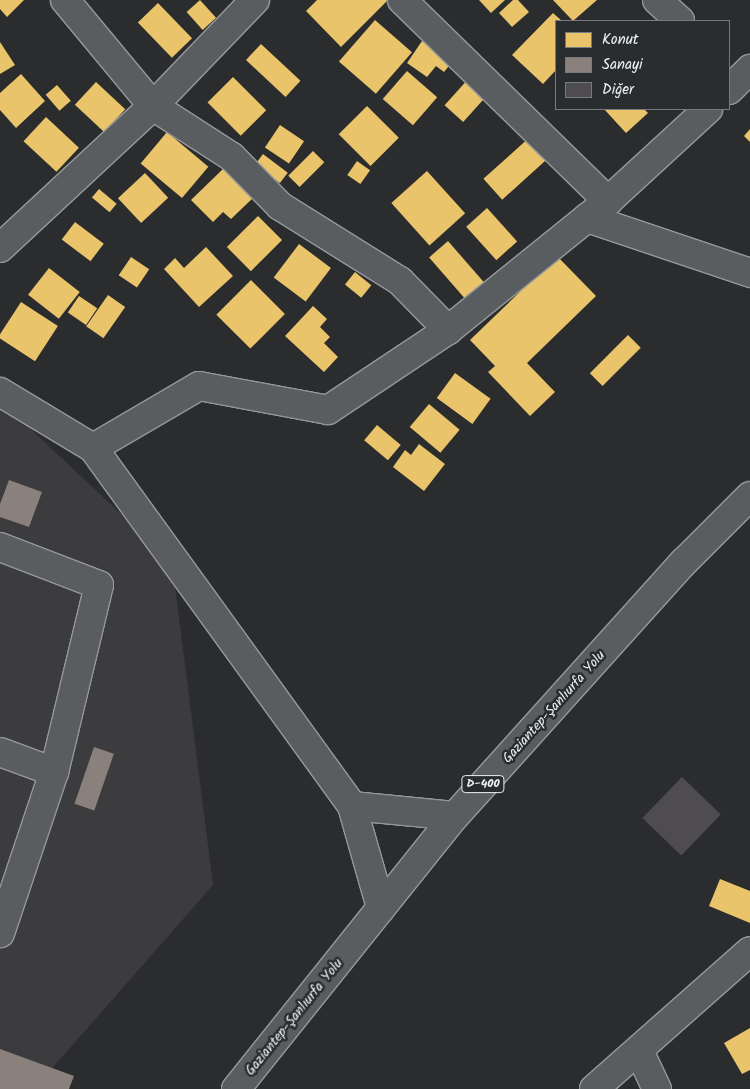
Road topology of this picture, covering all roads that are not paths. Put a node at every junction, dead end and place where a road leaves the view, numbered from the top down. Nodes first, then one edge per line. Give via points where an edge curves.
1 (65, 0) edge
2 (255, 0) edge
3 (402, 0) edge
4 (657, 0) edge
5 (679, 20) edge
6 (153, 106) junction
7 (707, 110) edge
8 (608, 201) junction
9 (588, 218) junction
10 (0, 248) edge
11 (750, 273) edge
12 (448, 330) junction
13 (0, 392) edge
14 (94, 448) junction
15 (750, 496) edge
16 (0, 547) edge
17 (0, 752) edge
18 (54, 772) junction
19 (352, 806) junction
20 (455, 816) junction
21 (381, 908) junction
22 (0, 932) edge
23 (750, 950) edge
24 (639, 1051) junction
25 (236, 1089) edge
26 (594, 1089) edge
27 (657, 1089) edge

1 - 6 street
2 - 6 street
3 - 8 street
4 - 5 street
6 - 10 street
6 - 12 street via 232,157 280,206 400,281
7 - 8 street
8 - 9 street
9 - 11 street
9 - 12 street
12 - 14 street via 328,410 199,386
13 - 14 street
14 - 19 street
15 - 20 street, Gaziantep-Şanlıurfa Yolu / D-400 via 684,562
16 - 18 street via 99,585
17 - 18 street
18 - 22 street
19 - 20 street
19 - 21 street
20 - 21 street, Gaziantep-Şanlıurfa Yolu / D-400
21 - 25 street, Gaziantep-Şanlıurfa Yolu / D-400
23 - 24 street
24 - 26 street
24 - 27 street

